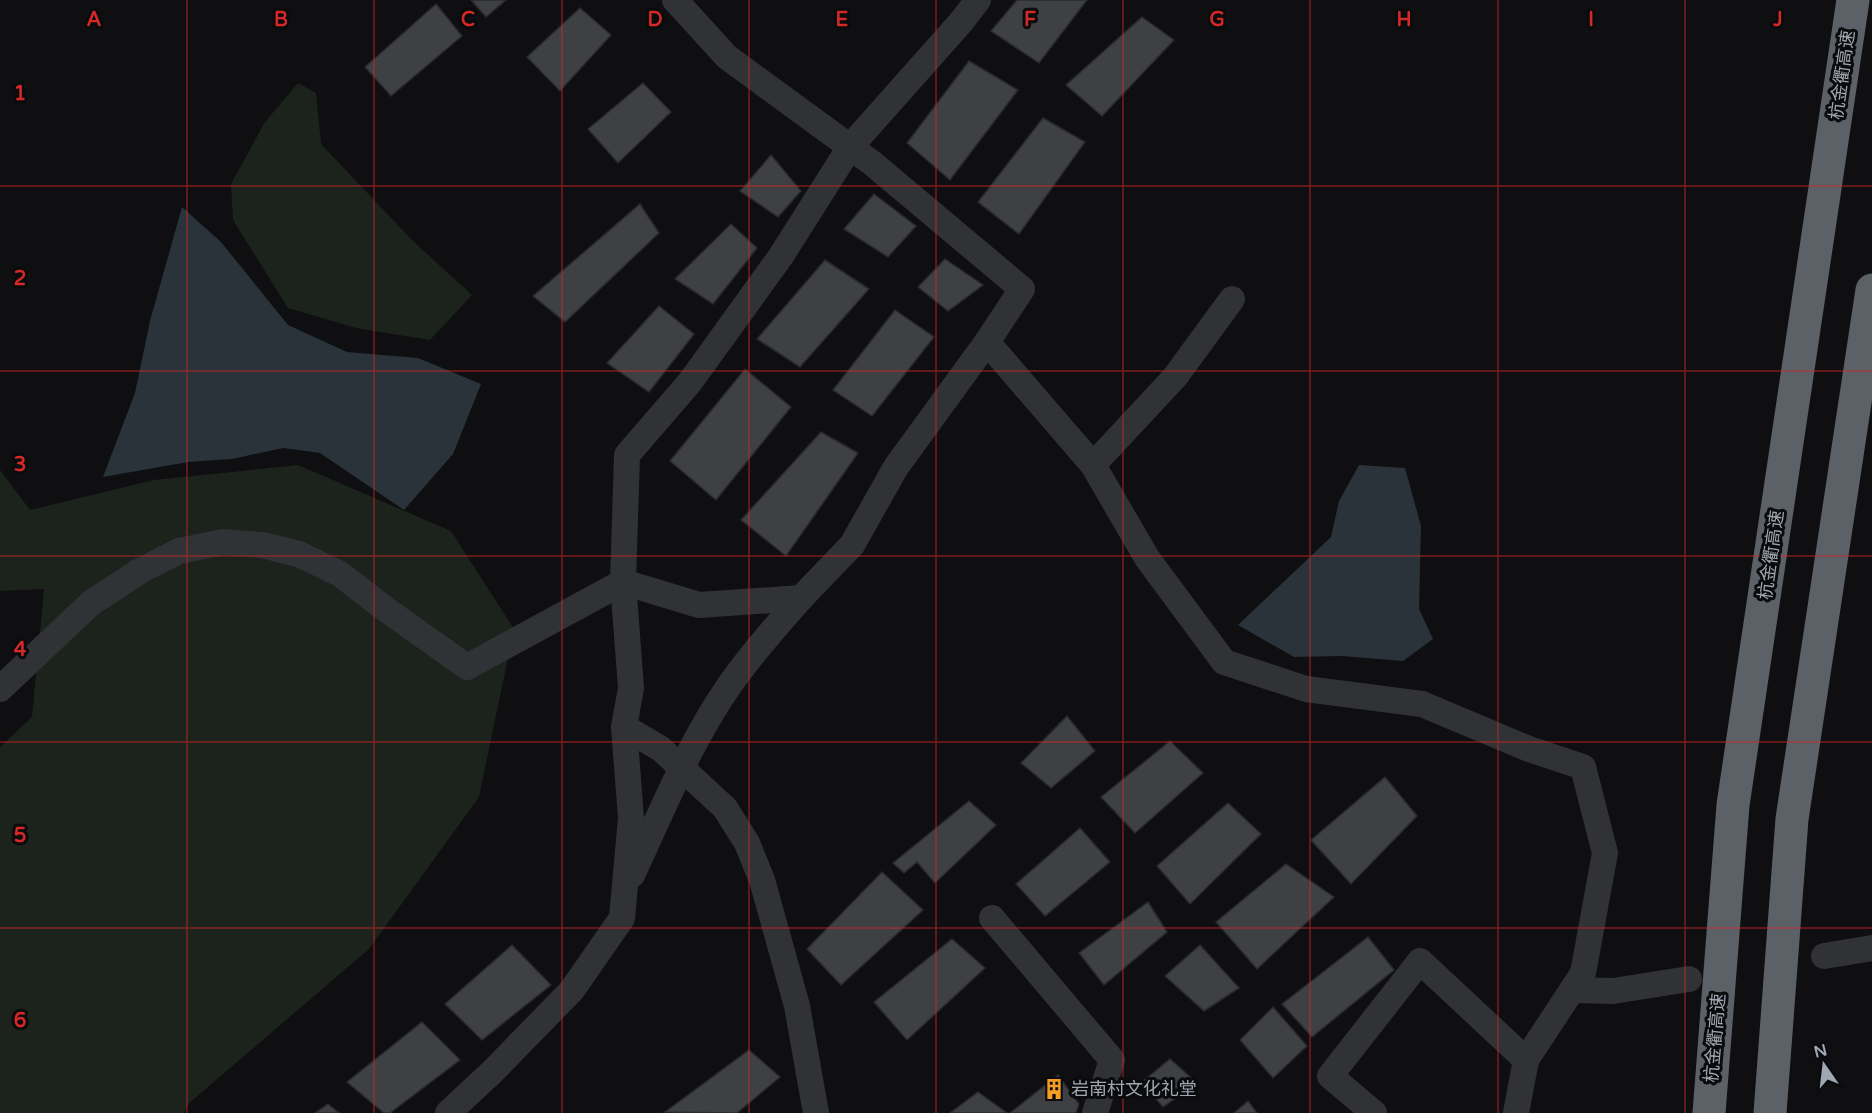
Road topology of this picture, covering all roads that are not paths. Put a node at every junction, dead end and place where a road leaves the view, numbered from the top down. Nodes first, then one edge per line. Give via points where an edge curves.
1 (675, 0) edge
2 (978, 0) edge
3 (1853, 0) edge
4 (850, 147) junction
5 (1872, 290) edge
6 (1232, 298) dead end
7 (987, 342) junction
8 (1093, 465) junction
9 (623, 582) junction
10 (801, 597) junction
11 (0, 689) edge
12 (624, 727) junction
13 (682, 768) junction
14 (1733, 805) junction
15 (624, 891) junction
16 (992, 918) dead end
17 (1872, 948) edge
18 (1824, 956) dead end
19 (1689, 979) dead end
20 (1572, 990) junction
21 (1526, 1060) junction
22 (448, 1113) edge
23 (816, 1113) edge
24 (1095, 1113) edge
25 (1374, 1113) edge
26 (1516, 1113) edge
27 (1692, 1113) edge
28 (1709, 1113) edge
29 (1770, 1113) edge

1 - 4 street via 727,57
2 - 4 street
3 - 14 highway, 杭金衢高速
4 - 7 street via 1022,289
4 - 9 street via 781,256 690,382 627,455
5 - 29 highway via 1792,819
6 - 8 street via 1175,377
7 - 8 street
7 - 10 street via 896,467 852,545
8 - 20 street via 1147,558 1224,662 1306,689 1422,704 1583,767 1605,852 1583,973
9 - 10 street via 699,604
9 - 11 street via 466,667 340,574 299,554 262,545 223,542 179,551 91,603
9 - 12 street via 631,688
10 - 13 street via 730,685
12 - 13 street via 661,749
12 - 15 street via 631,818
13 - 15 street
13 - 23 street via 725,808 747,843 762,880 796,1006
14 - 27 highway
14 - 28 highway, 杭金衢高速
15 - 22 street via 622,918 572,990
16 - 24 street via 1112,1060
17 - 18 street
19 - 20 street via 1613,992
20 - 21 street
21 - 25 street via 1420,960 1330,1076
21 - 26 street

